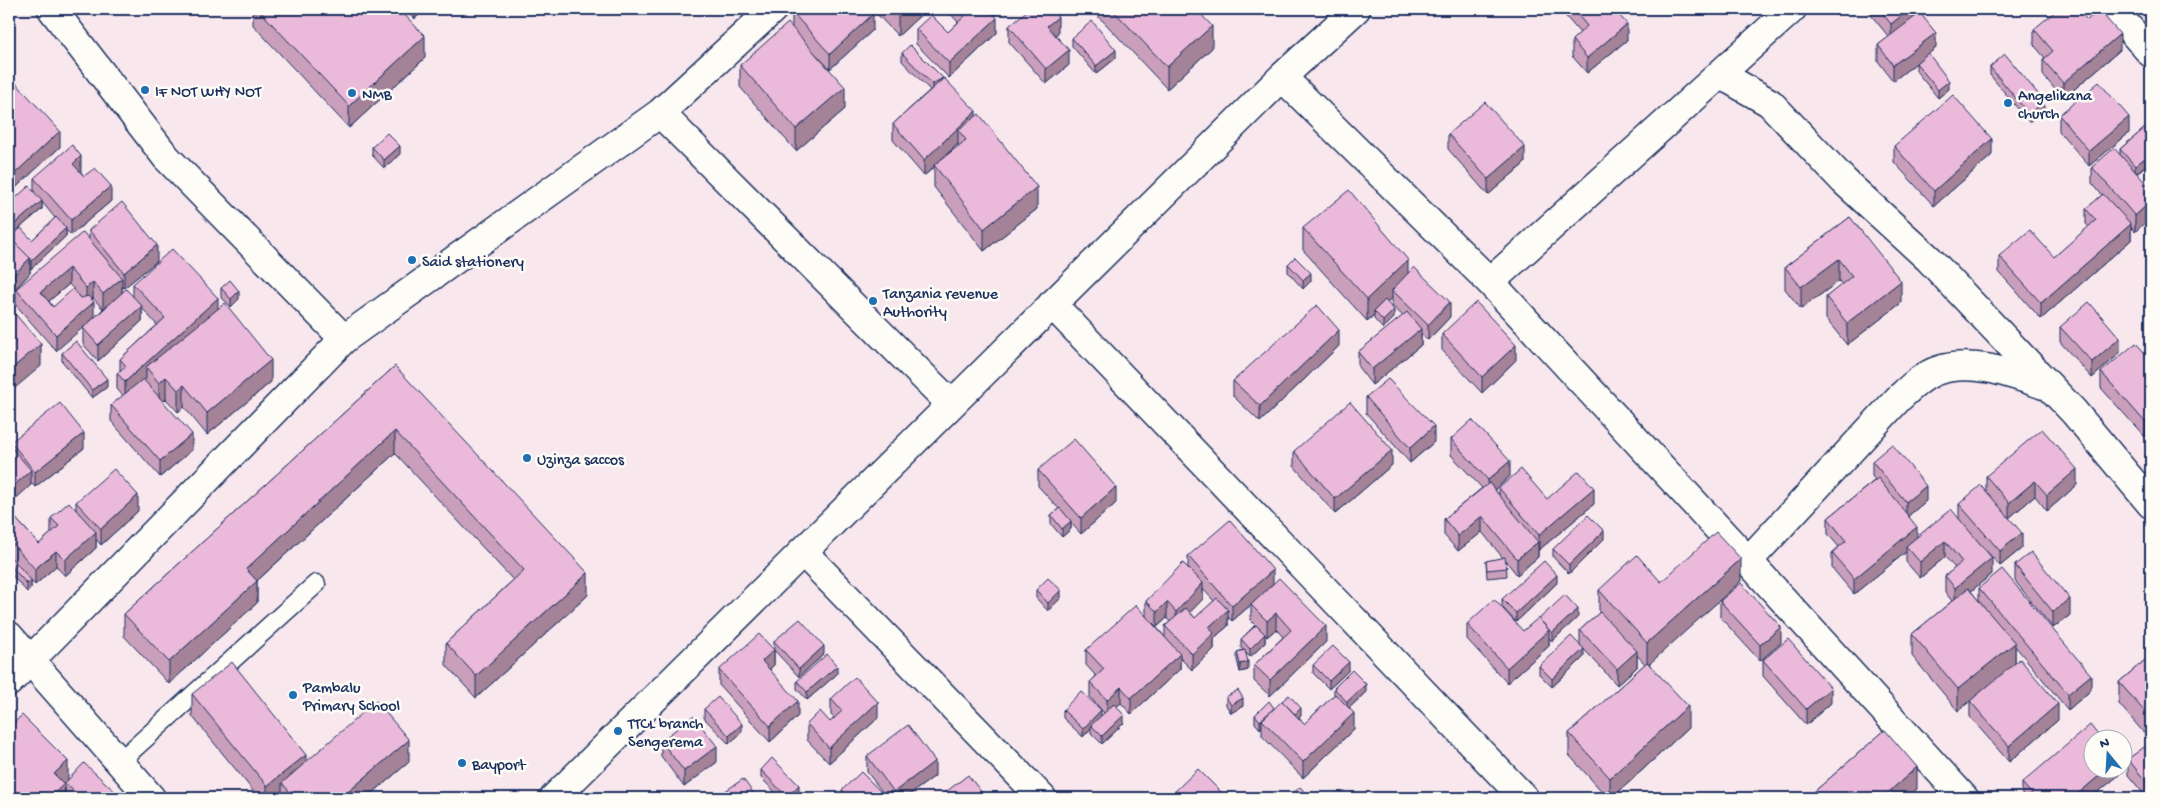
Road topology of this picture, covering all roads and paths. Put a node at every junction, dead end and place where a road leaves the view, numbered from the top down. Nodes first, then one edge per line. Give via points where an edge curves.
1 (52, 9) edge
2 (773, 9) edge
3 (1356, 9) edge
4 (1792, 9) edge
5 (2112, 9) edge
6 (2151, 53) edge
7 (1720, 74) junction
8 (1282, 77) junction
9 (660, 113) junction
10 (1490, 282) junction
11 (1052, 304) junction
12 (344, 339) junction
13 (2048, 386) junction
14 (951, 404) junction
15 (2151, 504) edge
16 (802, 551) junction
17 (1748, 561) junction
18 (316, 584) dead end
19 (9, 636) edge
20 (29, 659) junction
21 (9, 682) edge
22 (119, 762) junction
23 (563, 795) edge
24 (151, 798) edge
25 (1042, 798) edge
26 (1524, 798) edge
27 (1964, 798) edge

1 - 12 street via 166,157
2 - 9 street
3 - 8 street
4 - 7 street
5 - 6 street
7 - 10 street
7 - 13 street via 1770,103 1844,180 1929,259
8 - 10 street
8 - 11 street
9 - 12 street
9 - 14 street
10 - 17 street
11 - 14 street
11 - 26 street
12 - 20 street
13 - 15 street
13 - 17 street via 2000,370 1968,366 1939,370 1918,381 1898,398
14 - 16 street
16 - 23 street
16 - 25 street
17 - 27 street
18 - 22 lane
19 - 20 street
20 - 21 street
20 - 22 street
22 - 24 street

